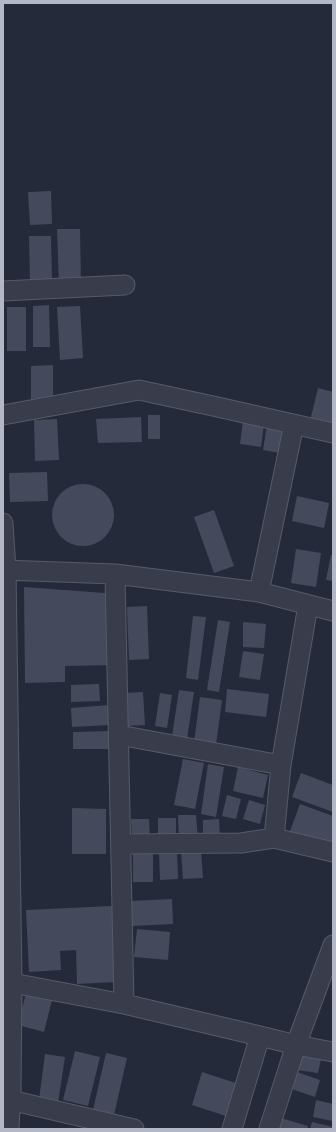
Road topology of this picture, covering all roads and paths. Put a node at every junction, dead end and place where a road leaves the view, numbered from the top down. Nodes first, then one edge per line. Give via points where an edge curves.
1 (125, 285) dead end
2 (3, 291) edge
3 (3, 415) edge
4 (294, 424) junction
5 (333, 433) edge
6 (3, 523) edge
7 (5, 570) edge
8 (115, 574) junction
9 (259, 592) junction
10 (308, 604) junction
11 (333, 610) edge
12 (119, 735) junction
13 (281, 765) junction
14 (274, 838) junction
15 (121, 844) junction
16 (333, 852) edge
17 (333, 945) edge
18 (9, 979) edge
19 (124, 1004) junction
20 (260, 1036) junction
21 (296, 1045) junction
22 (333, 1052) edge
23 (8, 1093) edge
24 (123, 1127) edge
25 (9, 1129) edge
26 (232, 1129) edge
27 (269, 1129) edge

1 - 2 street
3 - 4 street via 139,390
4 - 5 street
4 - 9 street
6 - 7 street
7 - 8 street
7 - 18 street
8 - 9 street
8 - 12 street
9 - 10 street
10 - 11 street
10 - 13 street
12 - 13 street
12 - 15 street
13 - 14 street
14 - 15 street via 241,843
14 - 16 street
15 - 19 street
17 - 21 street
18 - 19 street
18 - 23 street
19 - 20 street
20 - 21 street
20 - 26 street
21 - 22 street
21 - 27 street
23 - 24 street
23 - 25 street

